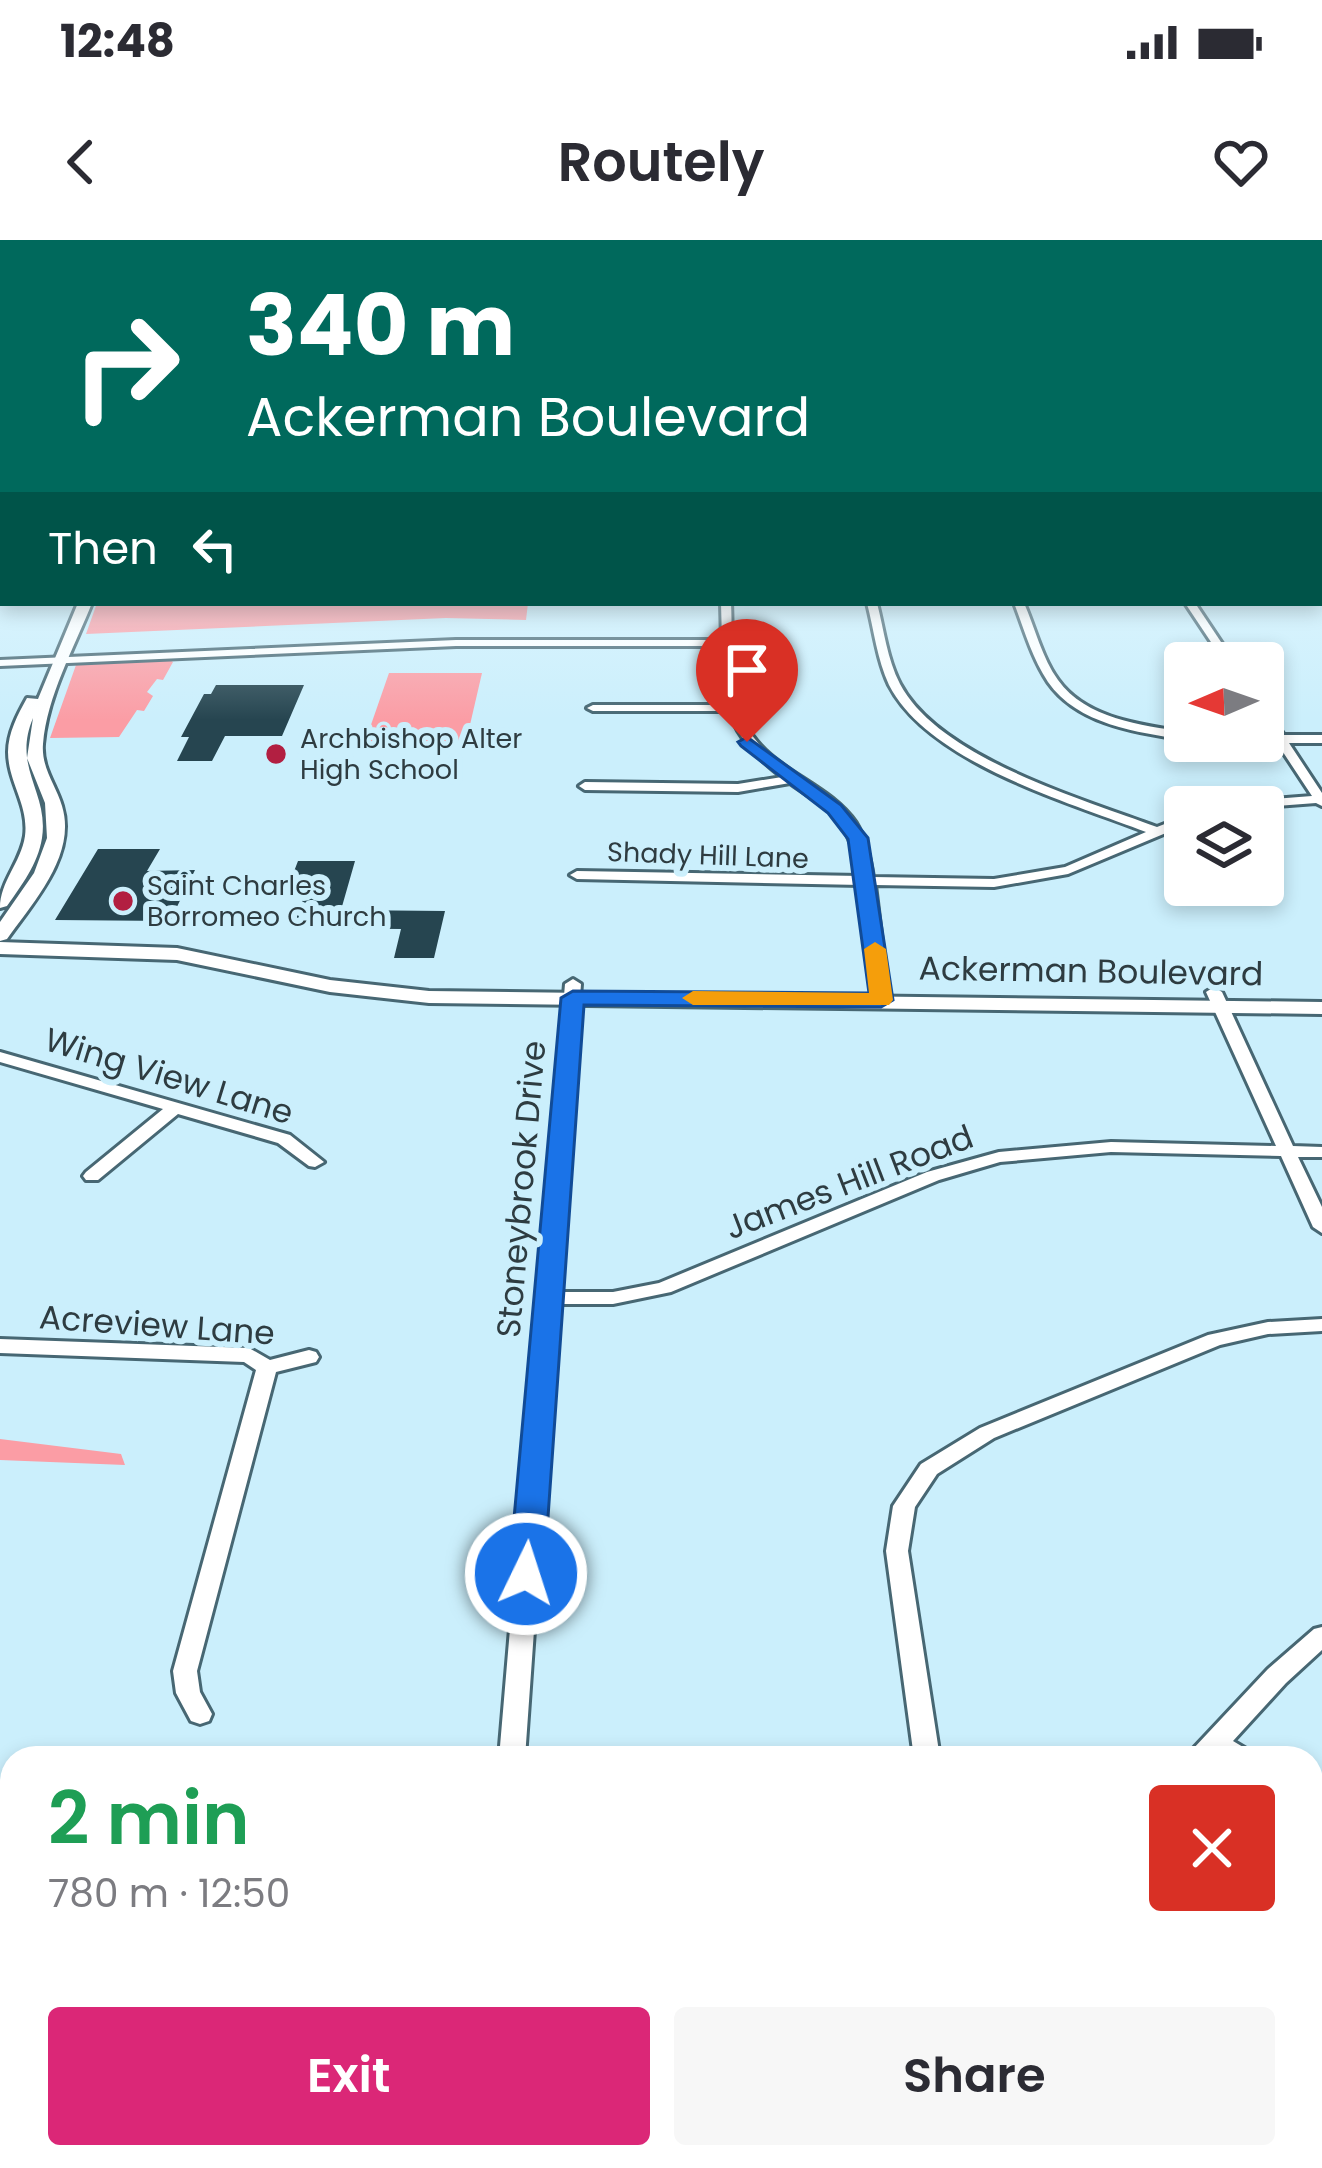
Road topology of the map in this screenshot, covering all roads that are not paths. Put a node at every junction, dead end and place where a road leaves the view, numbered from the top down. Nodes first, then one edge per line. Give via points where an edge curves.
1 (68, 606) edge
2 (83, 606) edge
3 (726, 606) edge
4 (873, 606) edge
5 (1020, 606) edge
6 (1192, 606) edge
7 (460, 621) dead end
8 (1216, 642) edge
9 (456, 643) junction
10 (728, 643) junction
11 (55, 661) junction
12 (0, 663) edge
13 (593, 708) dead end
14 (732, 708) junction
15 (1164, 732) edge
16 (1284, 740) edge
17 (1322, 740) edge
18 (1284, 746) edge
19 (792, 779) junction
20 (585, 786) dead end
21 (1321, 800) edge
22 (1284, 803) edge
23 (1164, 829) edge
24 (1157, 832) junction
25 (578, 875) dead end
26 (865, 883) junction
27 (0, 902) edge
28 (0, 935) edge
29 (0, 948) edge
30 (573, 991) junction
31 (880, 994) junction
32 (1322, 994) edge
33 (1217, 999) junction
34 (1322, 1008) edge
35 (0, 1057) edge
36 (176, 1108) junction
37 (1286, 1151) junction
38 (1322, 1152) edge
39 (315, 1162) dead end
40 (92, 1176) dead end
41 (1322, 1227) edge
42 (548, 1298) junction
43 (1322, 1325) edge
44 (0, 1346) edge
45 (309, 1357) dead end
46 (268, 1368) junction
47 (1322, 1636) edge
48 (200, 1714) dead end
49 (513, 1746) edge
50 (925, 1746) edge
51 (1213, 1746) edge

1 - 11 street
2 - 11 street
3 - 10 street
4 - 24 street via 893,680 925,721 983,759
5 - 15 street via 1065,695 1122,723
6 - 8 street
7 - 9 street
9 - 10 street
9 - 11 street
10 - 14 street
11 - 12 street
11 - 27 street via 16,746 35,841
11 - 28 street via 34,749 55,808 56,840
13 - 14 street
14 - 19 street via 747,742
16 - 17 street
18 - 21 street
19 - 20 street via 738,788
19 - 26 street via 851,826
21 - 22 street
23 - 24 street, Shady Hill Lane
24 - 26 street, Shady Hill Lane via 1034,878
25 - 26 street, Shady Hill Lane
26 - 31 street
28 - 30 street, Ackerman Boulevard via 194,942 340,975
29 - 30 street, Ackerman Boulevard via 177,954 381,994
30 - 31 street, Ackerman Boulevard
30 - 42 street, Stoneybrook Drive
31 - 33 street, Ackerman Boulevard
32 - 33 street, Ackerman Boulevard
33 - 34 street, Ackerman Boulevard
33 - 37 street
35 - 36 street, Wing View Lane
36 - 39 street, Wing View Lane via 284,1139
36 - 40 street
37 - 38 street, James Hill Road
37 - 41 street
37 - 42 street, James Hill Road via 1111,1147 999,1157 933,1176 664,1288
42 - 49 street, Stoneybrook Drive
43 - 50 street via 1215,1340 987,1433 929,1469 904,1506 897,1551
44 - 46 street, Acreview Lane via 250,1355
45 - 46 street, Acreview Lane
46 - 48 street via 185,1671
47 - 51 street

